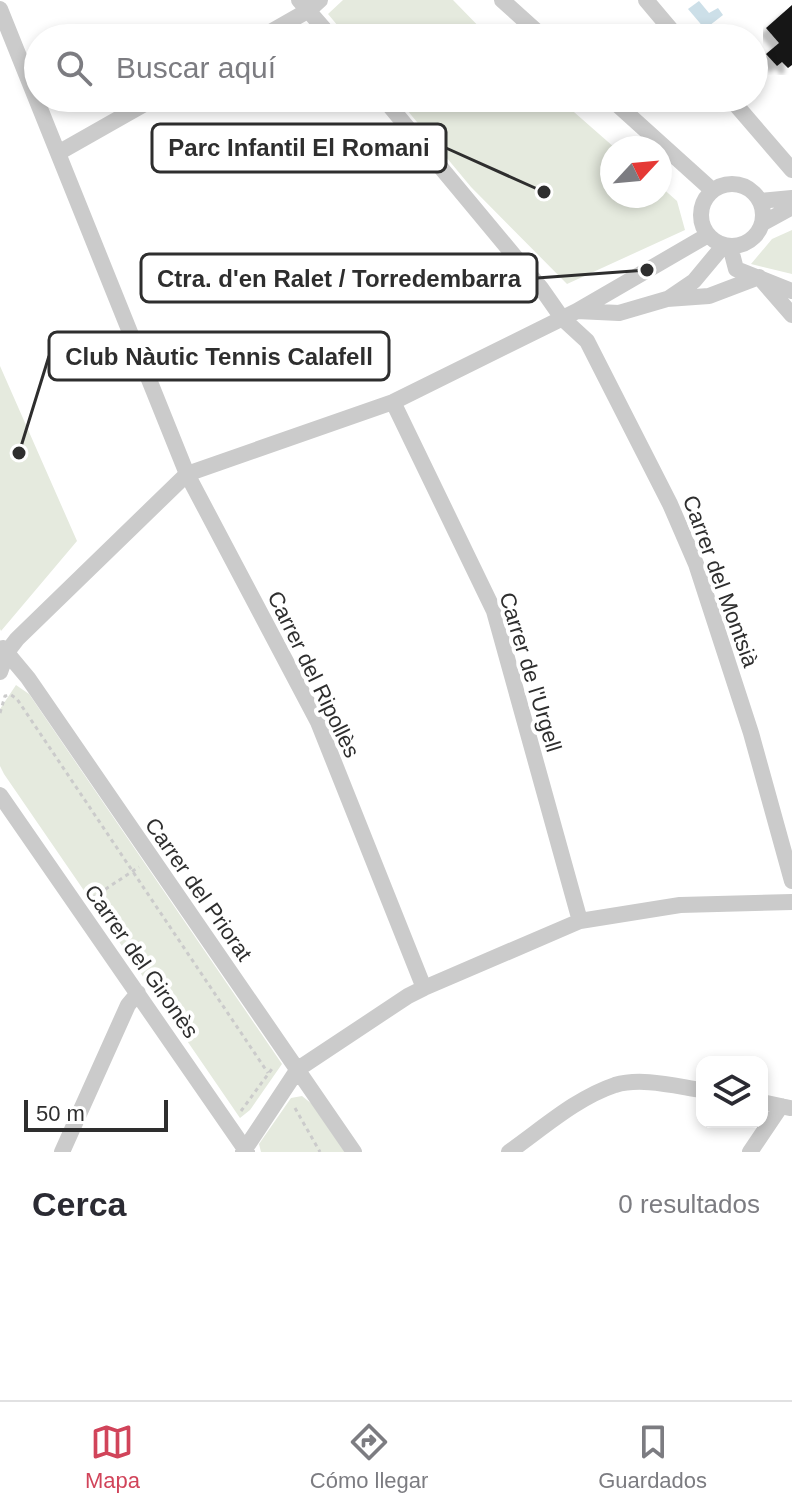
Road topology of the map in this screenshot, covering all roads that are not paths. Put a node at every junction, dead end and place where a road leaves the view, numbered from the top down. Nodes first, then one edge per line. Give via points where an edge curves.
1 (502, 0) edge
2 (646, 0) edge
3 (309, 3) edge
4 (0, 9) edge
5 (280, 24) edge
6 (323, 24) edge
7 (529, 24) edge
8 (666, 24) edge
9 (24, 69) edge
10 (41, 112) edge
11 (130, 112) edge
12 (395, 112) edge
13 (626, 112) edge
14 (742, 112) edge
15 (58, 153) junction
16 (792, 170) edge
17 (712, 190) junction
18 (792, 198) edge
19 (760, 201) junction
20 (792, 207) edge
21 (763, 223) junction
22 (708, 235) junction
23 (727, 246) junction
24 (759, 277) junction
25 (792, 291) edge
26 (667, 299) junction
27 (570, 314) junction
28 (792, 315) edge
29 (393, 402) junction
30 (187, 474) junction
31 (4, 648) edge
32 (0, 672) edge
33 (0, 795) edge
34 (792, 881) edge
35 (792, 902) edge
36 (580, 921) junction
37 (424, 988) junction
38 (138, 993) junction
39 (298, 1069) junction
40 (696, 1089) edge
41 (786, 1107) edge
42 (244, 1151) edge
43 (62, 1152) edge
44 (354, 1152) edge
45 (509, 1152) edge
46 (750, 1152) edge

1 - 7 street
2 - 8 street
3 - 5 street
3 - 6 street
4 - 9 street, Carrer del Ripollès
10 - 15 street, Carrer del Ripollès
11 - 15 street
12 - 27 street, Carrer del Montsià via 541,288
13 - 17 street
14 - 16 street
15 - 30 street, Carrer del Ripollès
17 - 19 street via 742,185
17 - 22 street via 701,209
18 - 19 street
19 - 21 street
20 - 21 street
21 - 23 street via 752,239
22 - 23 street
22 - 27 street
23 - 24 street via 736,269
23 - 26 street via 694,281
24 - 25 street
24 - 26 street via 709,296
24 - 28 street
26 - 27 street via 619,313
27 - 29 street
27 - 34 street, Carrer del Montsià via 696,564
29 - 30 street
29 - 36 street, Carrer de l'Urgell via 494,611
30 - 31 street
30 - 37 street, Carrer del Ripollès via 318,722
31 - 32 street
31 - 39 street, Carrer del Priorat
33 - 38 street, Carrer del Gironès
35 - 36 street via 680,905
36 - 37 street
37 - 39 street
38 - 42 street, Carrer del Gironès
38 - 43 street
39 - 42 street
39 - 44 street, Carrer del Priorat
40 - 45 street via 616,1085 579,1103
41 - 46 street

